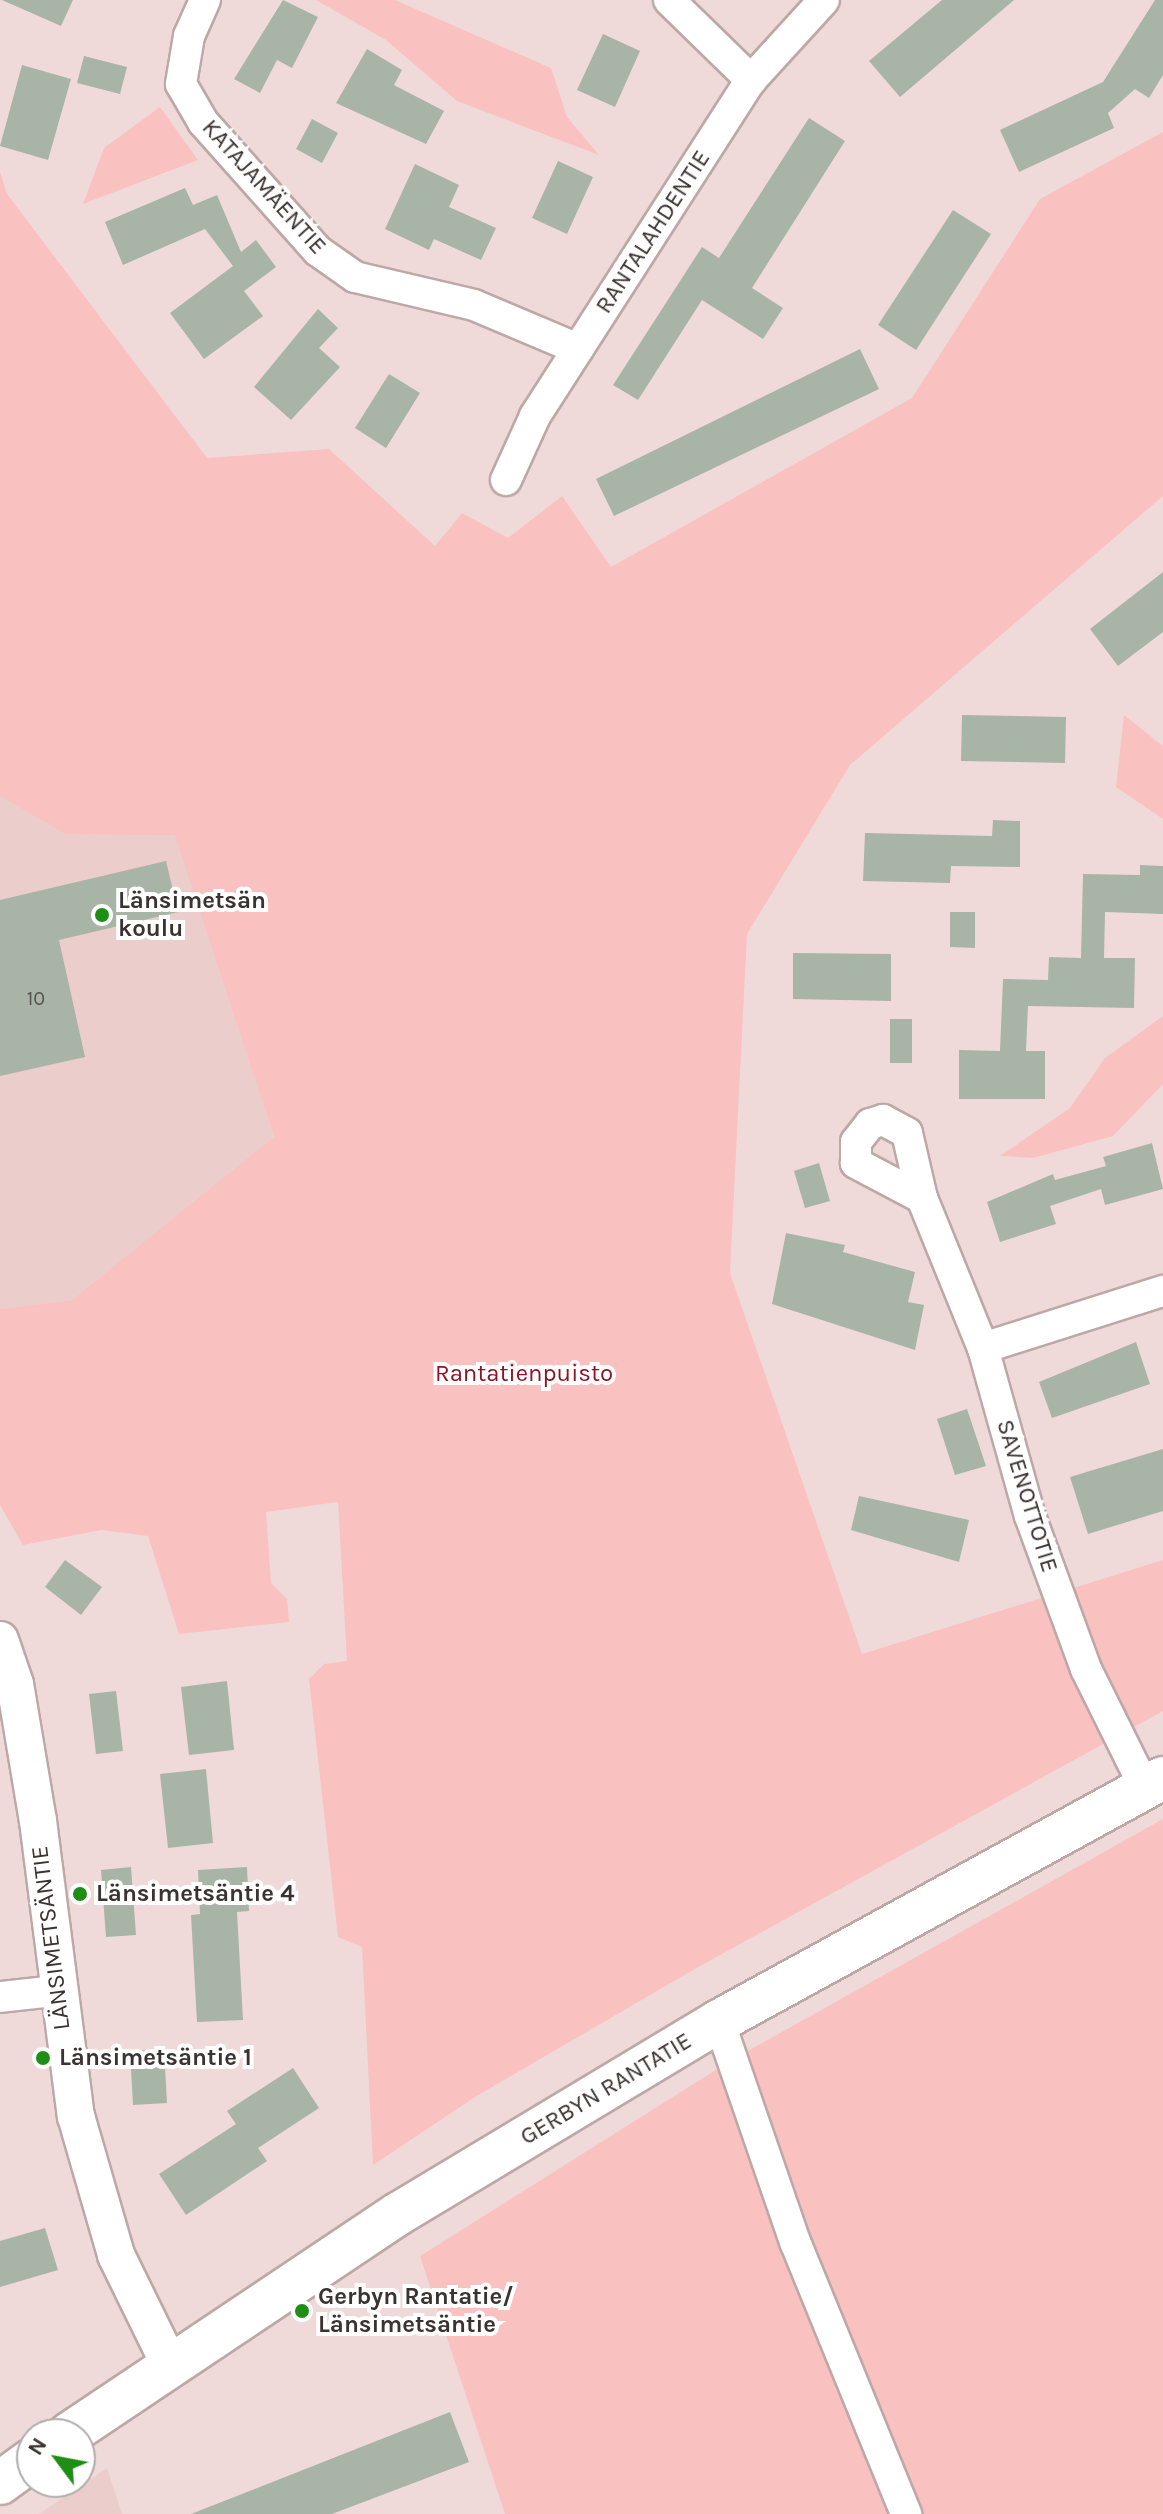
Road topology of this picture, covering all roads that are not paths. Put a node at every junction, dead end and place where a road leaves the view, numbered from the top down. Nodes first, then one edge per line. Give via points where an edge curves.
1 (205, 0) edge
2 (669, 0) edge
3 (824, 0) edge
4 (751, 80) junction
5 (578, 349) junction
6 (506, 480) dead end
7 (922, 1198) dead end
8 (1163, 1291) edge
9 (983, 1348) junction
10 (0, 1640) edge
11 (1154, 1783) edge
12 (55, 1991) junction
13 (0, 1997) edge
14 (719, 2021) junction
15 (170, 2365) junction
16 (92, 2418) edge
17 (906, 2514) edge

1 - 5 street, KATAJAMÄENTIE via 189,36 181,84 203,122 318,251 355,277 474,305
2 - 4 street
3 - 4 street, RANTALAHDENTIE
4 - 5 street, RANTALAHDENTIE
5 - 6 street, RANTALAHDENTIE via 535,416
7 - 9 street, SAVENOTTOTIE
8 - 9 street
9 - 11 street, SAVENOTTOTIE via 1030,1516 1080,1655
10 - 12 street, LÄNSIMETSÄNTIE via 15,1684 38,1821
11 - 14 main road, GERBYN RANTATIE
12 - 13 street
12 - 15 street, LÄNSIMETSÄNTIE via 95,2198 146,2324
14 - 15 main road, GERBYN RANTATIE via 398,2214
14 - 17 street via 796,2244
15 - 16 main road, GERBYN RANTATIE

